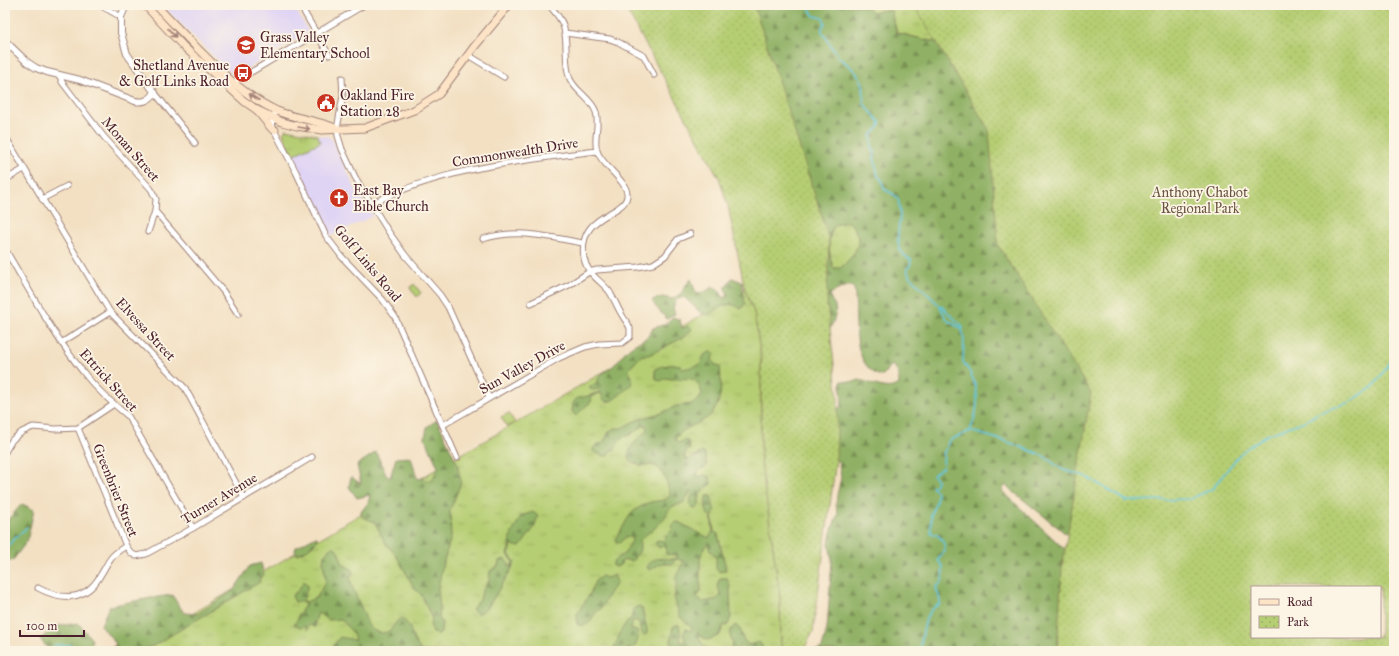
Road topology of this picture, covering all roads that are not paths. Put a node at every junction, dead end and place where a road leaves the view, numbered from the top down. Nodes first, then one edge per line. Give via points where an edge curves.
1 (100, 5) edge
2 (126, 5) edge
3 (145, 5) edge
4 (156, 5) edge
5 (300, 5) edge
6 (364, 5) edge
7 (509, 5) edge
8 (549, 5) edge
9 (121, 17) junction
10 (565, 33) junction
11 (316, 34) junction
12 (5, 42) edge
13 (329, 55) dead end
14 (468, 55) junction
15 (654, 75) dead end
16 (60, 76) junction
17 (504, 77) dead end
18 (342, 78) dead end
19 (230, 85) junction
20 (155, 93) junction
21 (257, 110) junction
22 (278, 111) junction
23 (274, 118) junction
24 (337, 129) junction
25 (275, 130) junction
26 (5, 136) edge
27 (195, 143) dead end
28 (597, 151) junction
29 (24, 169) junction
30 (5, 180) edge
31 (67, 186) dead end
32 (42, 199) junction
33 (371, 204) junction
34 (155, 211) junction
35 (148, 232) dead end
36 (690, 234) dead end
37 (483, 239) dead end
38 (583, 243) junction
39 (5, 249) edge
40 (589, 272) junction
41 (531, 303) dead end
42 (110, 312) junction
43 (238, 314) dead end
44 (61, 343) junction
45 (489, 398) junction
46 (114, 404) junction
47 (444, 425) junction
48 (78, 428) junction
49 (5, 452) edge
50 (312, 457) dead end
51 (457, 458) dead end
52 (244, 498) junction
53 (193, 528) junction
54 (126, 546) junction
55 (136, 556) joint
56 (38, 588) dead end

1 - 9 street
2 - 9 street
3 -> 19 main road via 183,46
4 - 19 main road
5 - 11 street
6 - 11 street
7 - 14 main road
8 - 10 street via 558,16
9 - 20 street via 121,33 127,54
10 - 15 street via 618,42 644,56
10 - 28 street via 566,64 570,78 596,111
11 - 13 street
11 - 19 street
12 - 16 street via 36,68
14 - 17 street
14 - 24 main road via 439,94 414,110 365,128
16 - 20 street via 80,80 141,102
16 - 34 street, Monan Street via 104,137 151,189 156,199
18 - 24 street via 343,96
19 - 21 main road via 244,101
22 -> 19 main road
20 - 27 street
21 - 23 main road
21 - 25 main road
22 - 23 street
22 - 24 main road
23 -> 24 main road via 312,129
23 - 25 street, Golf Links Road via 272,124
24 - 33 street via 339,143
25 - 47 street, Golf Links Road via 326,236 395,317
26 - 29 street, Elvessa Street
28 - 33 street, Commonwealth Drive via 474,168 432,179
28 - 38 street via 607,167 624,185 627,195 620,206 594,223
29 - 30 street
29 - 32 street, Elvessa Street
31 - 32 street
32 - 42 street, Elvessa Street
33 - 45 street via 405,255 448,307
34 - 35 street
34 - 43 street via 223,291
36 - 40 street via 678,239 665,256 653,264
37 - 38 street via 514,233
38 - 40 street via 584,259
39 - 44 street, Ettrick Street
40 - 41 street via 569,285
40 - 45 street, Sun Valley Drive via 610,292 629,326 630,337 622,343 585,347 559,358
42 - 44 street
42 - 52 street, Elvessa Street via 185,388
44 - 46 street, Ettrick Street via 84,374
45 - 47 street, Sun Valley Drive
46 - 48 street
46 - 53 street, Ettrick Street via 128,416
47 - 51 street, Golf Links Road
48 - 49 street via 33,427 12,440
48 - 54 street, Greenbrier Street
50 - 52 street, Turner Avenue
52 - 53 street, Turner Avenue
53 - 55 street, Turner Avenue via 146,554
54 - 55 street, Greenbrier Street
54 - 56 street via 111,557 94,586 86,591 65,597

